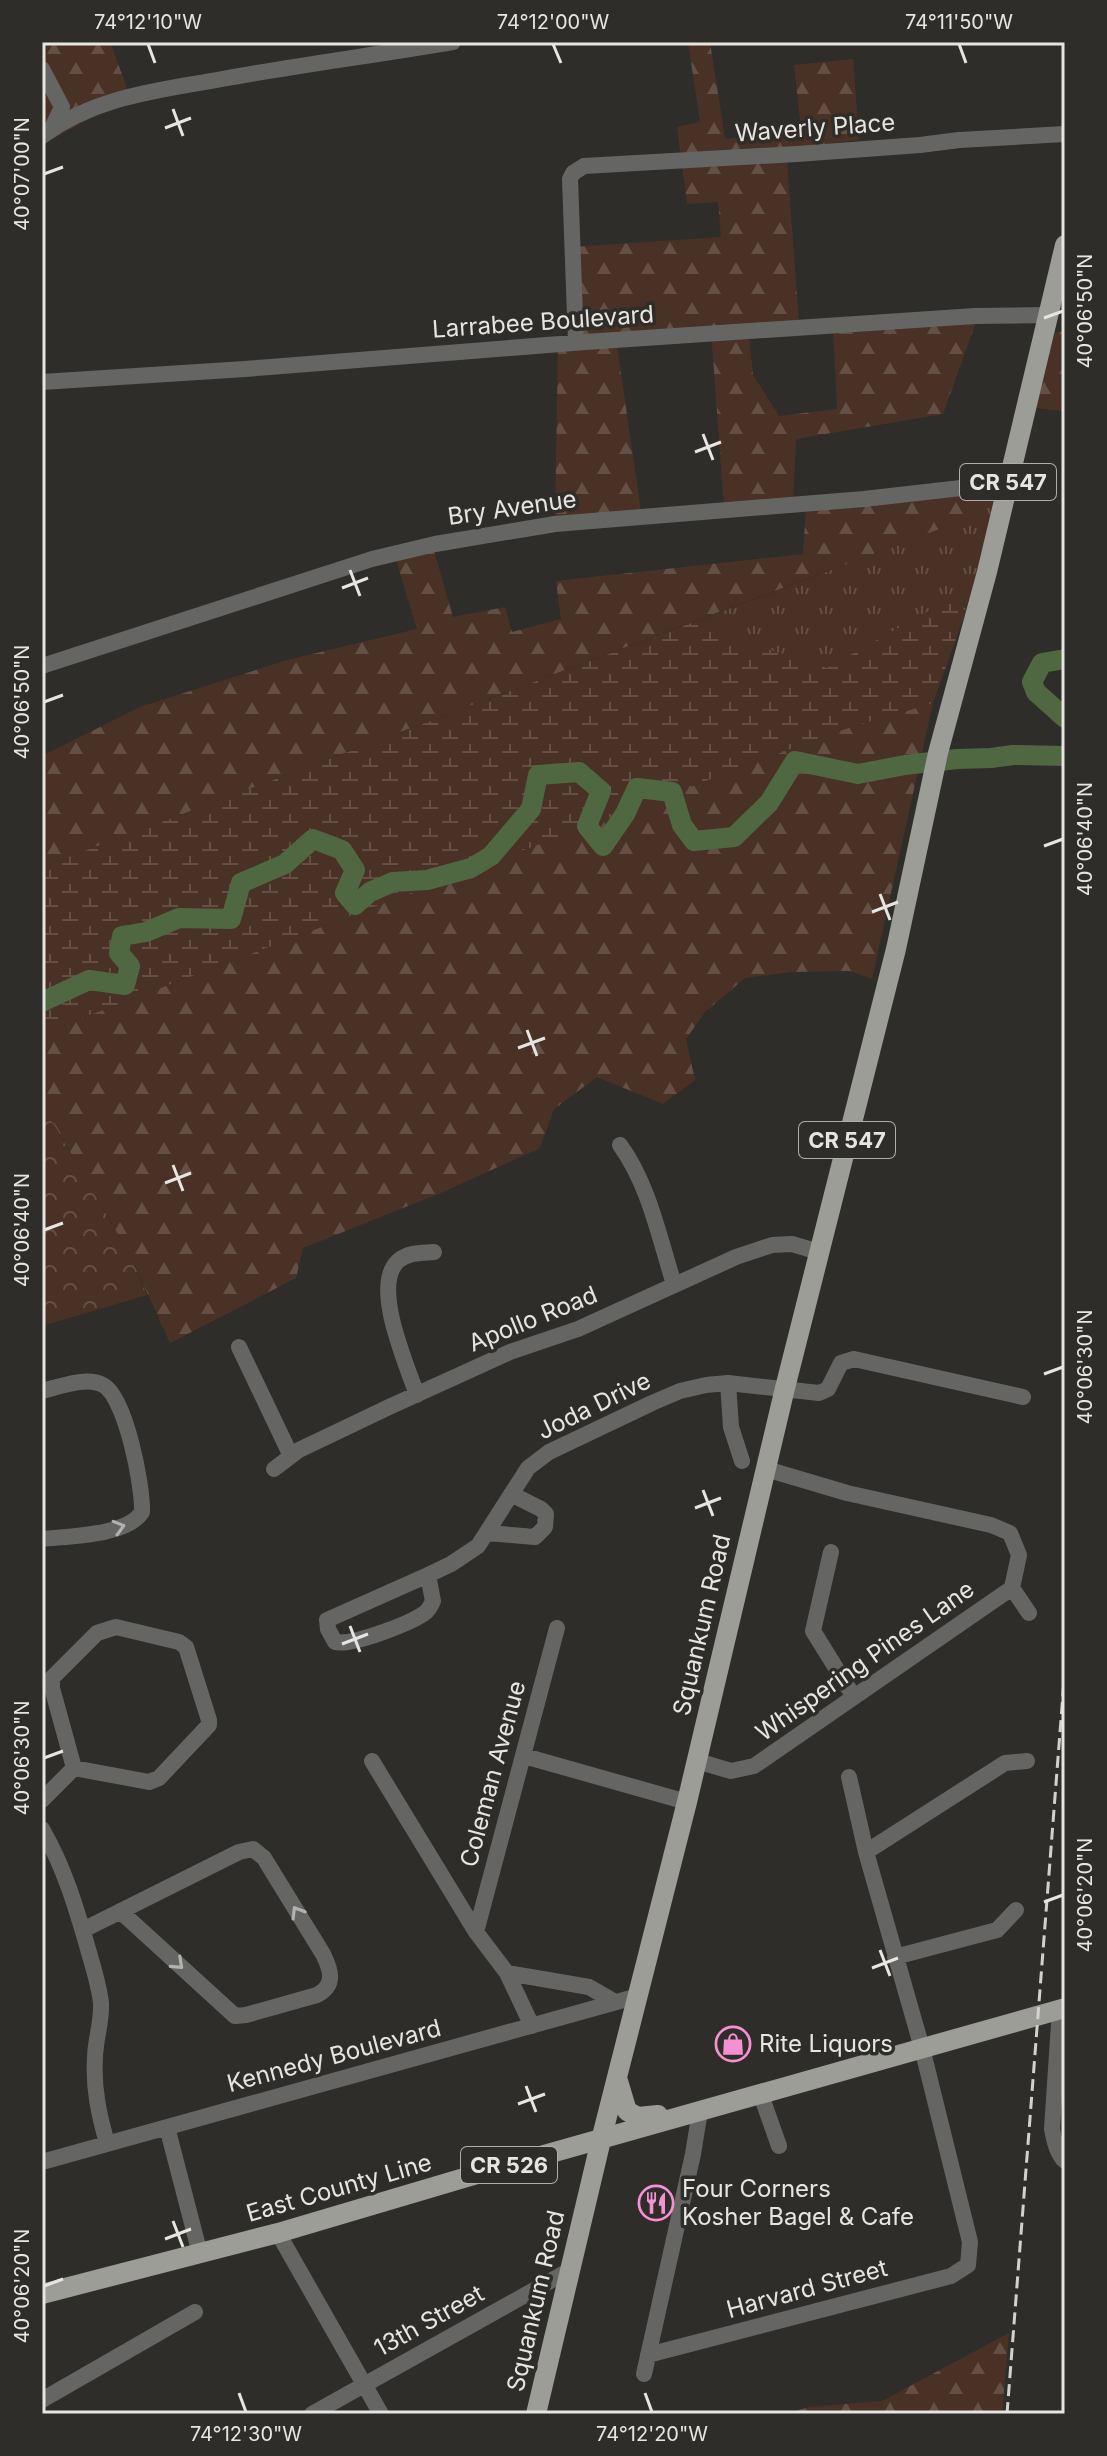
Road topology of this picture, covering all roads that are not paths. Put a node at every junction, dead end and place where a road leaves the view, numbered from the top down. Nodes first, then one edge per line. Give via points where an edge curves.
1 (453, 42) edge
2 (42, 69) edge
3 (47, 132) edge
4 (1057, 135) edge
5 (1065, 245) edge
6 (1048, 315) junction
7 (576, 343) junction
8 (42, 382) edge
9 (1007, 488) junction
10 (42, 666) edge
11 (620, 1145) dead end
12 (434, 1252) dead end
13 (819, 1252) junction
14 (674, 1284) junction
15 (239, 1347) dead end
16 (728, 1383) junction
17 (785, 1388) junction
18 (42, 1391) edge
19 (417, 1395) junction
20 (1023, 1397) dead end
21 (291, 1456) junction
22 (742, 1461) dead end
23 (274, 1469) dead end
24 (766, 1469) junction
25 (511, 1494) junction
26 (488, 1533) junction
27 (42, 1539) edge
28 (831, 1552) dead end
29 (428, 1575) junction
30 (1012, 1588) junction
31 (1029, 1613) dead end
32 (557, 1628) dead end
33 (854, 1697) junction
34 (524, 1756) junction
35 (372, 1761) dead end
36 (697, 1761) junction
37 (1027, 1761) dead end
38 (74, 1768) junction
39 (849, 1777) dead end
40 (42, 1800) edge
41 (687, 1802) junction
42 (42, 1829) edge
43 (866, 1852) junction
44 (1016, 1910) dead end
45 (120, 1911) junction
46 (83, 1930) junction
47 (476, 1932) junction
48 (895, 1957) junction
49 (507, 1973) junction
50 (638, 1996) junction
51 (615, 2002) junction
52 (1063, 2009) edge
53 (532, 2026) junction
54 (922, 2048) junction
55 (617, 2077) junction
56 (761, 2095) junction
57 (700, 2111) junction
58 (669, 2120) junction
59 (167, 2127) junction
60 (601, 2140) junction
61 (107, 2143) junction
62 (779, 2146) dead end
63 (1062, 2158) edge
64 (42, 2162) edge
65 (278, 2233) junction
66 (200, 2254) junction
67 (570, 2270) junction
68 (42, 2294) edge
69 (195, 2312) dead end
70 (648, 2355) junction
71 (644, 2374) dead end
72 (364, 2384) junction
73 (42, 2400) edge
74 (312, 2414) edge
75 (381, 2414) edge
76 (536, 2414) edge

1 - 3 street via 134,95 82,111
2 - 3 street via 62,107
4 - 7 street, Waverly Place via 584,166 570,179
5 - 6 main road, CR 547
6 - 7 street, Larrabee Boulevard
6 - 9 main road, CR 547
7 - 8 street, Larrabee Boulevard
9 - 10 street, Bry Avenue via 555,524 435,544 372,559
9 - 13 main road, Squankum Road / CR 547
11 - 14 street via 641,1181
12 - 19 street via 397,1262 389,1276 387,1296
13 - 14 street, Apollo Road via 772,1245
13 - 17 main road, Squankum Road / CR 547
14 - 19 street, Apollo Road
15 - 21 street
16 - 17 street, Joda Drive
16 - 22 street via 731,1427
16 - 25 street, Joda Drive via 680,1391 549,1452 528,1468
17 - 20 street, Joda Drive via 824,1392 841,1363 854,1359
17 - 24 main road, Squankum Road / CR 547
27 -> 18 street via 129,1526 142,1512 143,1498 124,1419 110,1391 93,1382
19 - 21 street, Apollo Road
21 - 23 street, Apollo Road
24 - 30 street, Whispering Pines Lane via 1010,1533 1019,1555
24 - 36 main road, Squankum Road / CR 547
25 - 26 street, Joda Drive
25 - 26 street via 541,1509 545,1527 535,1537
26 - 29 street, Joda Drive via 478,1546
28 - 33 street via 813,1631
29 - 29 street, Joda Drive via 327,1620 335,1642 359,1641 424,1613 433,1601
30 - 31 street, Whispering Pines Lane
30 - 33 street, Whispering Pines Lane
32 - 34 street, Coleman Avenue
33 - 36 street, Whispering Pines Lane via 754,1766 731,1771
34 - 41 street
34 - 47 street, Coleman Avenue
35 - 47 street
36 - 41 main road, Squankum Road / CR 547
37 - 43 street via 1005,1763
38 - 38 street via 154,1781 209,1725 186,1647 108,1628 56,1673 52,1688
38 - 40 street
39 - 43 street
41 - 50 main road, Squankum Road / CR 547
42 - 46 street via 64,1870
43 - 48 street
44 - 48 street via 997,1930
45 -> 45 street via 235,2016 317,1995 330,1980 323,1954 264,1858 253,1849
45 - 46 street
46 - 61 street via 101,2004 94,2083
47 - 49 street
48 - 54 street
49 - 51 street via 589,1987
49 - 53 street
50 - 51 street, Kennedy Boulevard
50 - 55 main road, Squankum Road / CR 547
51 - 53 street, Kennedy Boulevard
52 - 54 main road, East County Line / CR 526
52 - 63 street via 1052,2129
53 - 59 street, Kennedy Boulevard
54 - 56 main road, East County Line / CR 526
54 - 70 street, Harvard Street via 970,2242 968,2265 951,2276
55 - 58 main road via 627,2111
55 - 60 main road, Squankum Road / CR 547
56 - 57 main road, East County Line / CR 526
56 - 62 street
57 - 58 main road, East County Line / CR 526
57 - 70 street
58 - 60 main road, East County Line / CR 526
59 - 61 street, Kennedy Boulevard
59 - 66 street
60 - 65 main road, East County Line / CR 526
60 - 67 main road, Squankum Road / CR 547
61 - 64 street, Kennedy Boulevard
65 - 66 main road, East County Line / CR 526
65 - 72 street
66 - 68 main road, East County Line / CR 526
67 - 72 street, 13th Street
67 - 76 main road, Squankum Road / CR 547
69 - 73 street
70 - 71 street
72 - 74 street, 13th Street
72 - 75 street

